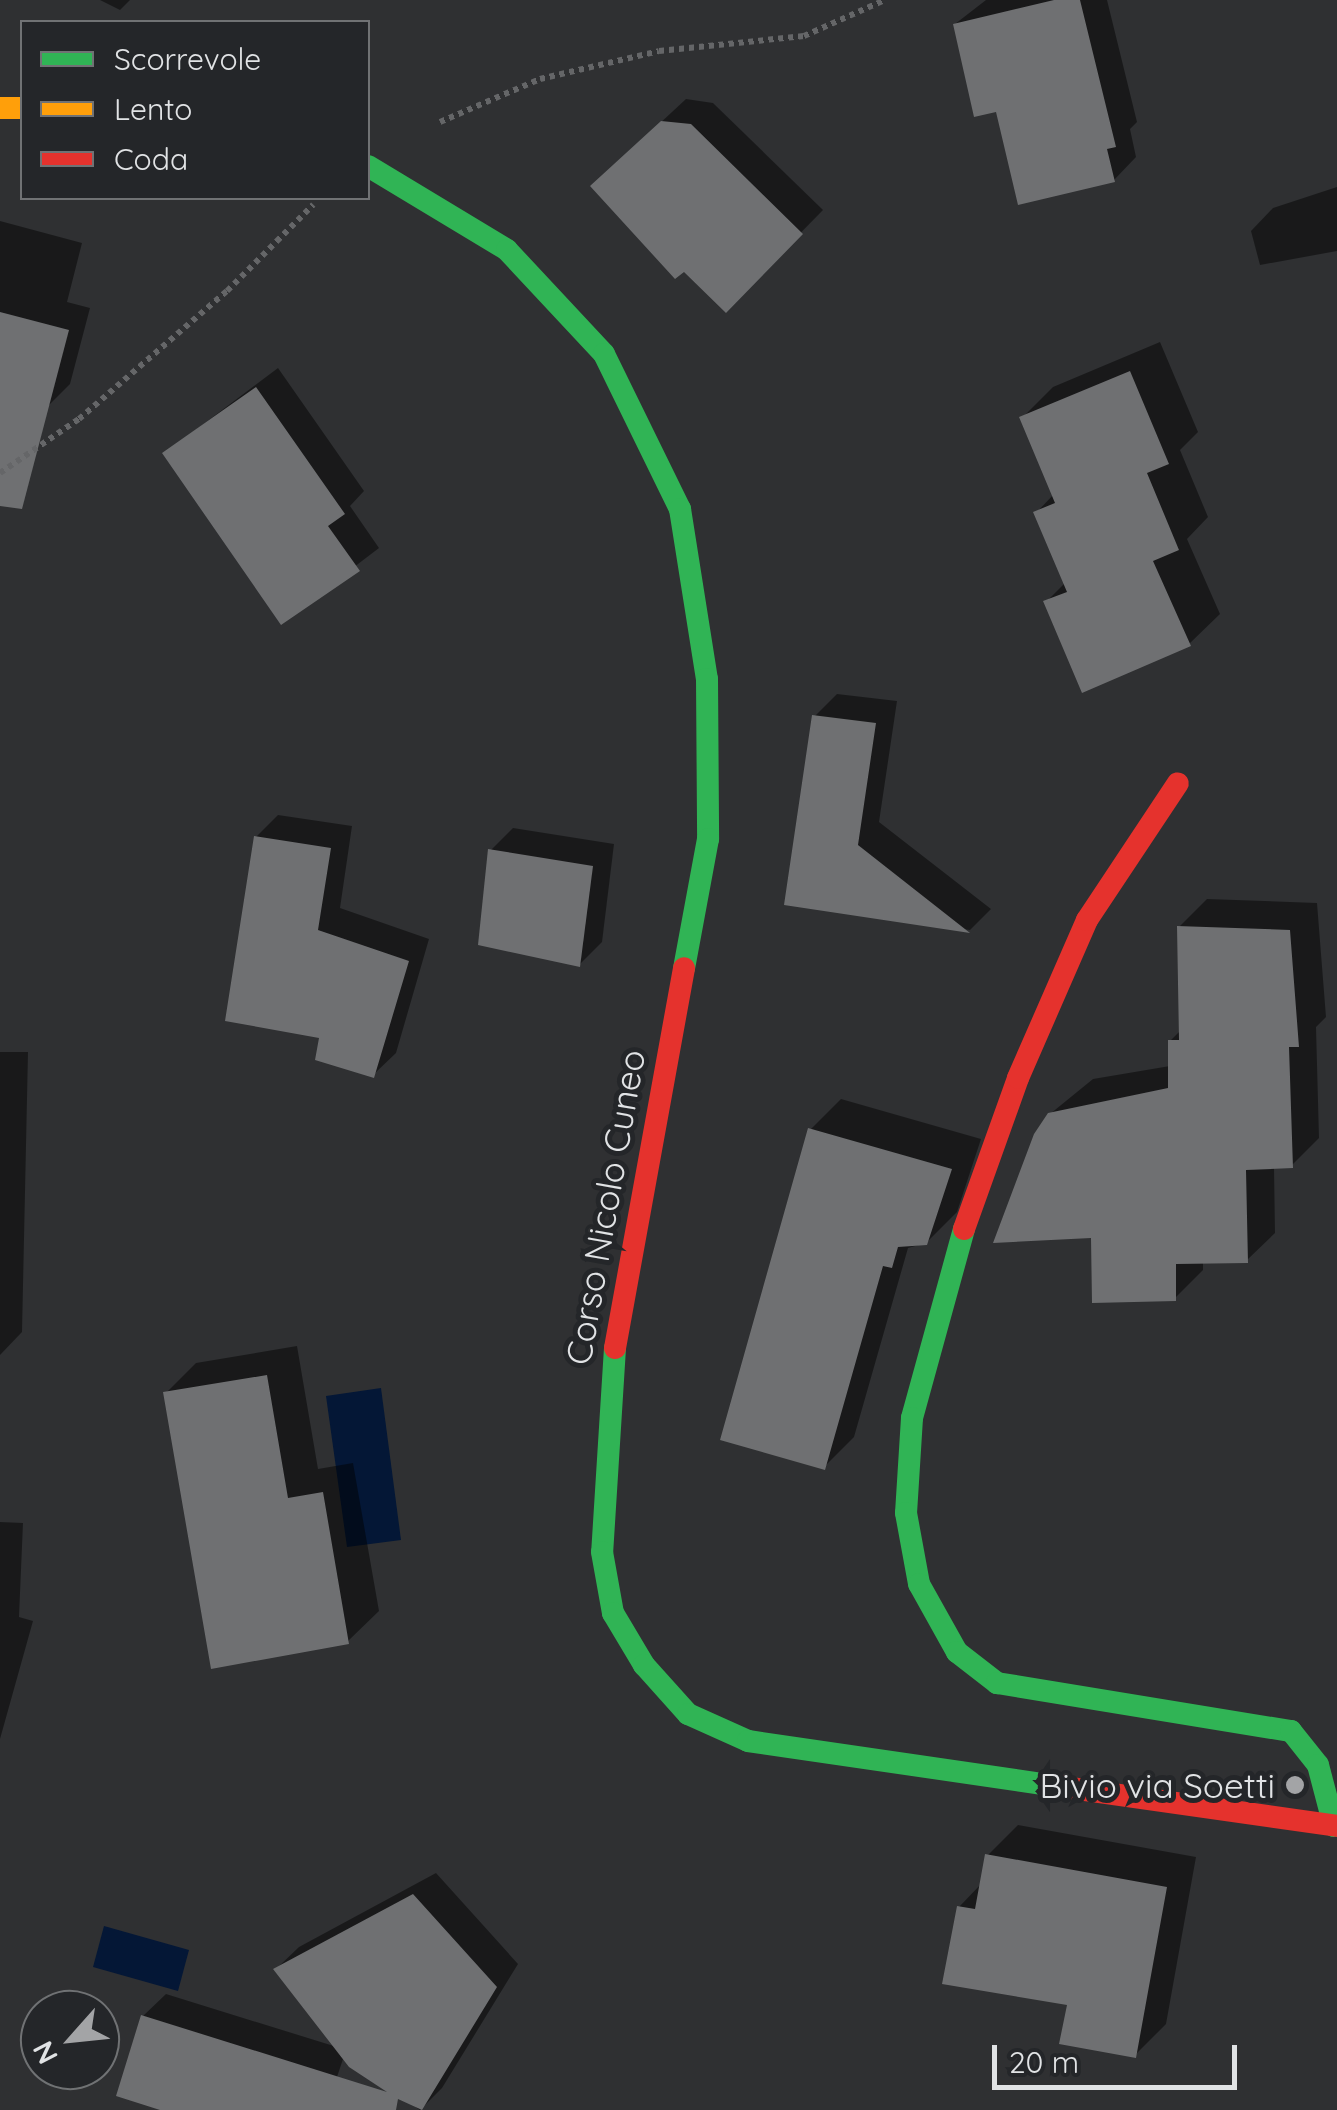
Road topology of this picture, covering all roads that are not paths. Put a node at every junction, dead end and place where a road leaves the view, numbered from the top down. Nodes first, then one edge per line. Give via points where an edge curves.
1 (370, 167) edge
2 (1178, 782) dead end
3 (1336, 1826) edge

1 - 3 main road, Corso Nicolo Cuneo via 507,250 604,354 680,509 707,679 708,839 608,1380 602,1552 613,1613 644,1666 688,1714 748,1741
2 - 3 main road via 1087,920 1018,1078 965,1226 912,1418 906,1513 919,1584 956,1652 997,1683 1290,1731 1318,1765

